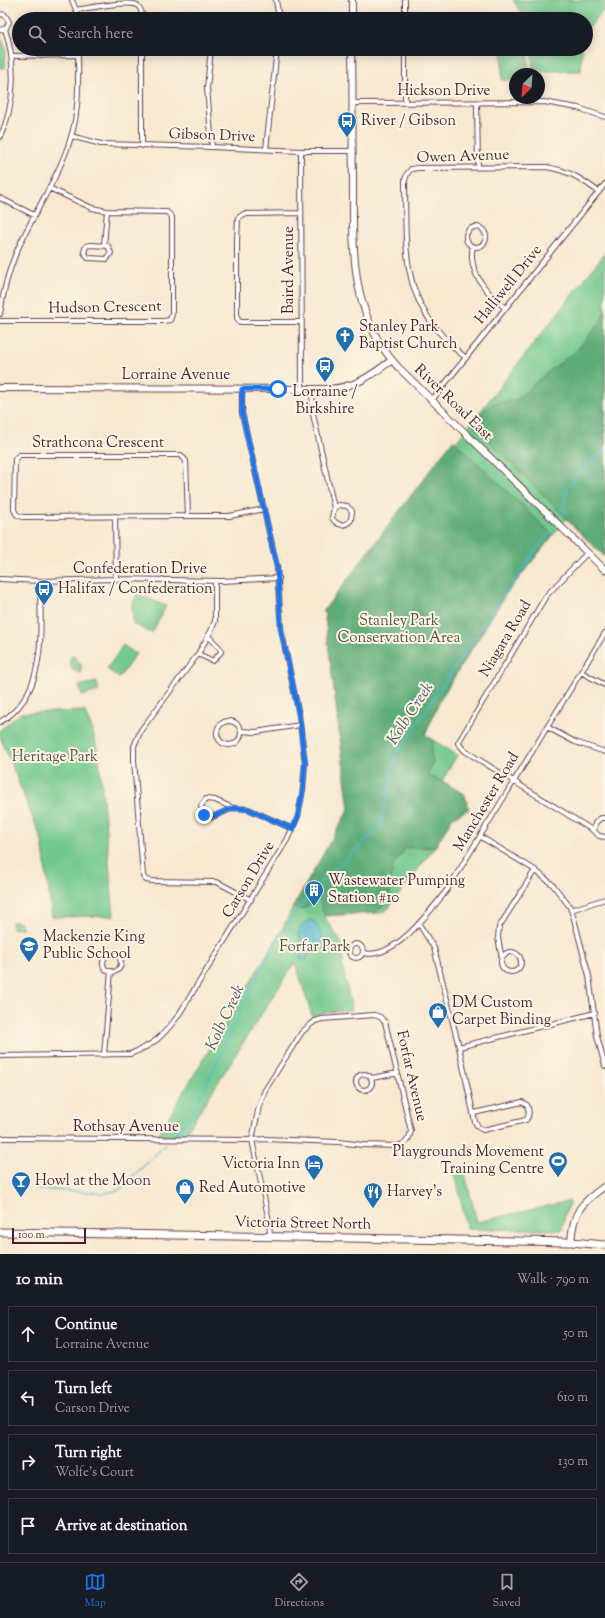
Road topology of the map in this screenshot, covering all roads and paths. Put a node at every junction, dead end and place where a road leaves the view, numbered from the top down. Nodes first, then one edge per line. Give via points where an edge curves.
1 (72, 0) edge
2 (276, 0) edge
3 (352, 0) edge
4 (405, 0) edge
5 (76, 10) joint
6 (142, 12) edge
7 (278, 12) edge
8 (352, 12) edge
9 (405, 12) edge
10 (0, 14) edge
11 (5, 29) junction
12 (0, 30) edge
13 (12, 56) joint
14 (78, 56) edge
15 (142, 56) edge
16 (210, 56) edge
17 (276, 56) edge
18 (352, 56) edge
19 (405, 56) edge
20 (353, 103) junction
21 (405, 103) junction
22 (477, 103) junction
23 (605, 117) edge
24 (71, 136) junction
25 (0, 137) edge
26 (142, 146) junction
27 (212, 147) junction
28 (266, 150) junction
29 (301, 151) junction
30 (352, 151) junction
31 (478, 167) junction
32 (605, 184) edge
33 (49, 188) junction
34 (599, 192) junction
35 (0, 198) edge
36 (108, 211) junction
37 (300, 213) junction
38 (34, 216) junction
39 (104, 245) junction
40 (472, 246) junction
41 (1, 302) edge
42 (505, 308) junction
43 (0, 314) edge
44 (0, 321) edge
45 (301, 322) junction
46 (466, 358) junction
47 (392, 360) junction
48 (0, 388) edge
49 (242, 389) junction
50 (302, 389) junction
51 (312, 389) junction
52 (432, 400) junction
53 (334, 508) junction
54 (264, 509) junction
55 (115, 516) junction
56 (188, 516) junction
57 (587, 552) junction
58 (605, 570) edge
59 (279, 578) junction
60 (0, 579) edge
61 (116, 579) junction
62 (40, 581) junction
63 (215, 582) junction
64 (605, 633) edge
65 (208, 636) junction
66 (198, 654) junction
67 (581, 672) junction
68 (605, 685) edge
69 (0, 722) edge
70 (300, 725) junction
71 (547, 726) junction
72 (241, 731) junction
73 (605, 752) edge
74 (514, 781) junction
75 (233, 808) junction
76 (605, 818) edge
77 (293, 829) junction
78 (594, 831) junction
79 (481, 837) junction
80 (605, 837) edge
81 (535, 870) junction
82 (605, 899) edge
83 (251, 900) junction
84 (571, 910) junction
85 (419, 924) junction
86 (363, 953) dead end
87 (502, 959) junction
88 (111, 971) junction
89 (595, 1013) junction
90 (459, 1047) junction
91 (104, 1055) junction
92 (0, 1056) edge
93 (605, 1066) edge
94 (398, 1073) junction
95 (372, 1078) junction
96 (474, 1113) junction
97 (0, 1138) edge
98 (252, 1140) junction
99 (605, 1186) edge
100 (0, 1232) edge
101 (270, 1236) junction
102 (571, 1242) junction
103 (605, 1245) edge

1 - 5 street
2 - 7 street
3 - 8 street
4 - 9 street
5 - 6 street via 116,2 134,3
10 - 11 street via 5,15 8,20
11 - 12 street
11 - 13 street
13 - 25 street via 10,110
14 - 24 street via 76,118
15 - 26 street
16 - 27 street via 207,88
17 - 28 street
18 - 20 street, River Road East
19 - 21 street
20 - 21 street, Hickson Drive
20 - 30 street, River Road East
21 - 22 street, Hickson Drive
22 - 23 street, Hickson Drive via 557,103
22 - 31 street
24 - 26 street, Gibson Drive via 101,144
24 - 33 street
26 - 27 street, Gibson Drive
27 - 28 street, Gibson Drive
28 - 29 street, Gibson Drive
29 - 30 street, Gibson Drive
29 - 37 street, Baird Avenue
30 - 47 street, River Road East via 353,249 357,284 375,334
31 - 34 street, Owen Avenue via 562,169
31 - 46 street, Owen Avenue via 411,169 405,180 406,253 414,292 432,324 447,342
32 - 34 street, Halliwell Drive
33 - 36 street, Hudson Crescent via 92,208
33 - 38 street
34 - 42 street, Halliwell Drive
35 - 38 street
36 - 39 street
36 - 44 street, Hudson Crescent via 167,212 172,217 170,320
37 - 45 street, Baird Avenue
37 - 45 street via 244,214 238,218 237,318 240,322
38 - 41 street via 16,252
39 - 39 street via 86,246 85,255 88,258 107,259 111,253 108,246
40 - 40 street via 482,245 486,238 484,231 479,228 472,228 467,234 468,242
40 - 42 street via 471,255 476,274 486,290
41 - 43 street
42 - 46 street, Halliwell Drive
45 - 50 street, Baird Avenue
46 - 52 street, Halliwell Drive
47 - 51 street, Lorraine Avenue via 356,384
47 - 52 street, River Road East
48 - 49 street, Lorraine Avenue
49 - 50 street, Lorraine Avenue
49 - 54 street, Carson Drive via 242,413
50 - 51 street, Lorraine Avenue
51 - 53 street via 312,414
52 - 57 street, River Road East
53 - 53 street via 332,518 337,524 345,525 351,520 352,511 347,506 339,505
54 - 56 street, Strathcona Crescent via 230,516
54 - 59 street, Carson Drive
55 - 56 street, Strathcona Crescent
55 - 56 street, Strathcona Crescent via 17,515 14,510 14,458 20,455 181,455 186,461
55 - 61 street
57 - 58 street, River Road East
57 - 74 street, Niagara Road via 546,596 458,743
59 - 63 street, Confederation Drive
59 - 70 street, Carson Drive via 281,629
60 - 62 street, Confederation Drive
61 - 62 street, Confederation Drive
61 - 63 street, Confederation Drive
62 - 69 street via 40,657 37,670 21,703
63 - 65 street via 215,620
64 - 67 street, Manchester Road
65 - 66 street
65 - 66 street via 221,652 213,661
66 - 83 street via 141,730 134,746 143,876 146,880 152,881 217,882
67 - 68 street
67 - 71 street, Manchester Road
70 - 72 street via 256,732
70 - 77 street, Carson Drive via 305,763 303,789
71 - 73 street via 575,742
71 - 74 street, Manchester Road
72 - 72 street via 235,723 226,722 219,727 218,736 223,743 231,744 239,740
74 - 78 street
74 - 79 street, Manchester Road
75 - 75 street via 210,799 201,806 204,815 210,818
75 - 77 street via 248,809
76 - 78 street via 595,823
77 - 83 street, Carson Drive
78 - 80 street
79 - 81 street
79 - 85 street, Manchester Road via 447,890
81 - 84 street via 553,885
81 - 87 street via 500,927 498,938
82 - 84 street
83 - 91 street, Carson Drive via 164,1034 146,1048 130,1054
84 - 89 street via 589,976
85 - 86 street, Manchester Road via 385,950
85 - 90 street via 434,948
87 - 87 street via 503,967 507,970 516,970 521,964 520,956 513,952 507,953
88 - 88 street via 106,968 104,962 106,956 113,954 119,958 121,964 118,970
88 - 91 street
89 - 90 street
89 - 93 street
90 - 96 street
91 - 92 street, Carson Drive
94 - 95 street
94 - 98 street, Forfar Avenue via 411,1131 410,1138 405,1143 398,1146
94 - 98 street, Forfar Avenue via 385,1022 380,1017 374,1015 315,1021 302,1032 265,1090 258,1106
95 - 95 street via 368,1074 361,1074 356,1080 356,1085 362,1090 368,1089
96 - 96 street via 475,1122 483,1130 526,1120 529,1116 527,1105 522,1102
97 - 98 street, Rothsay Avenue
98 - 101 street, Forfar Avenue
99 - 102 street via 589,1198 577,1212
100 - 101 main road, Victoria Street North
101 - 102 main road, Victoria Street North
102 - 103 main road, Victoria Street North

